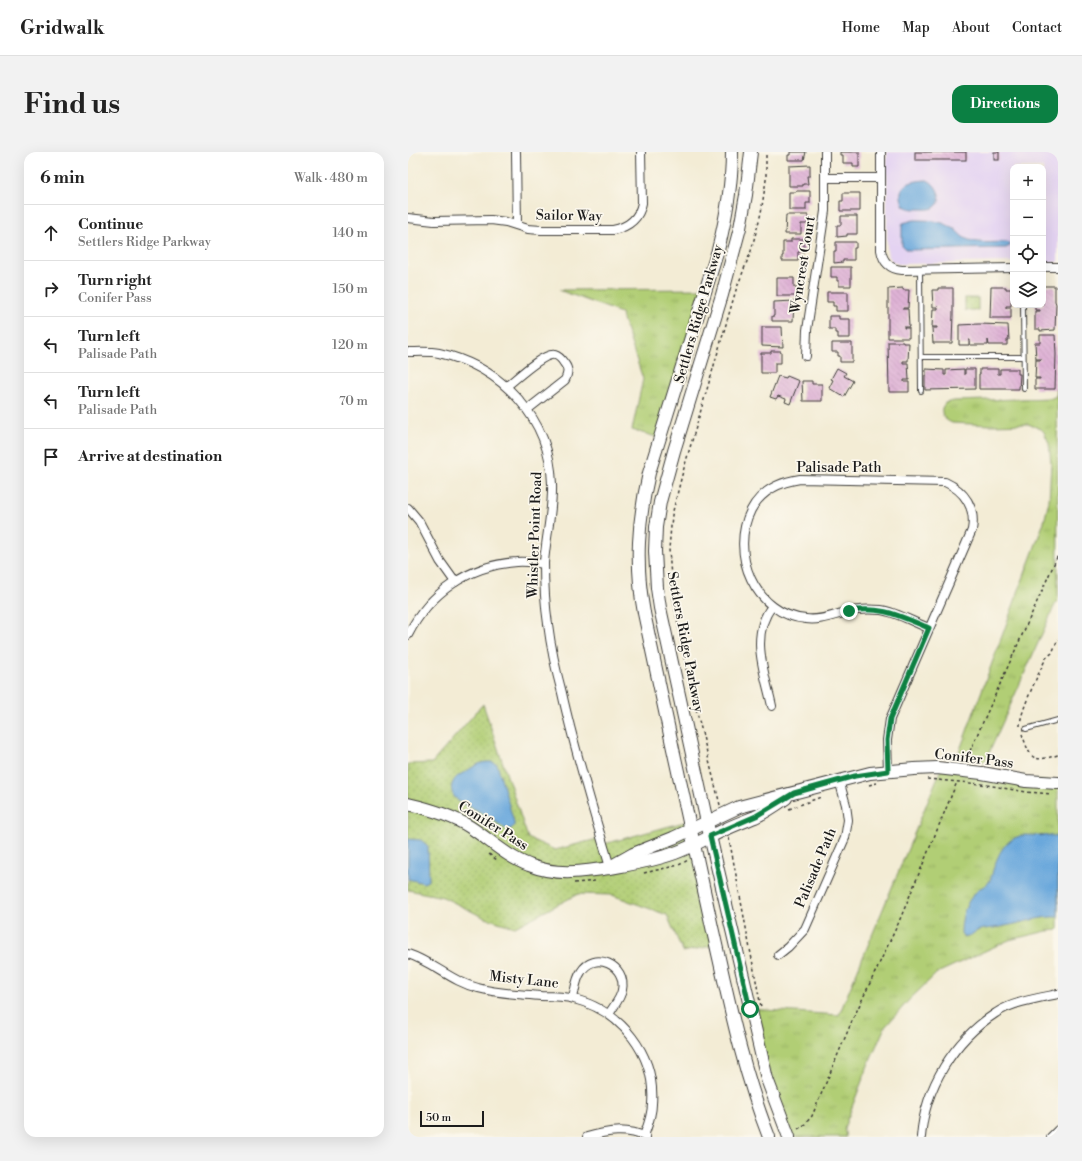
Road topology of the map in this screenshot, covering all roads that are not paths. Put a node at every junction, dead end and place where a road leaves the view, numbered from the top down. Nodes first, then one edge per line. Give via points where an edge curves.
1 (516, 152) edge
2 (641, 152) edge
3 (732, 152) edge
4 (751, 152) edge
5 (825, 152) edge
6 (881, 152) edge
7 (825, 178) junction
8 (881, 178) junction
9 (408, 218) edge
10 (516, 225) junction
11 (1046, 267) edge
12 (1058, 267) edge
13 (1010, 268) edge
14 (920, 270) junction
15 (1023, 308) edge
16 (408, 352) edge
17 (806, 356) dead end
18 (921, 357) junction
19 (1023, 357) junction
20 (507, 386) junction
21 (1024, 389) dead end
22 (921, 392) dead end
23 (528, 409) junction
24 (408, 508) edge
25 (544, 564) junction
26 (454, 582) junction
27 (772, 606) junction
28 (929, 628) junction
29 (408, 635) edge
30 (772, 706) dead end
31 (1058, 720) edge
32 (1026, 729) dead end
33 (888, 771) junction
34 (839, 780) junction
35 (1058, 783) edge
36 (794, 793) junction
37 (408, 804) edge
38 (707, 822) junction
39 (690, 830) junction
40 (710, 836) junction
41 (693, 845) junction
42 (610, 868) junction
43 (408, 954) edge
44 (778, 955) dead end
45 (1058, 994) edge
46 (573, 998) junction
47 (609, 1014) junction
48 (1058, 1130) edge
49 (793, 1135) edge
50 (645, 1136) edge
51 (587, 1137) edge
52 (769, 1137) edge
53 (921, 1137) edge
54 (1051, 1137) edge

1 - 10 street
2 - 10 street, Sailor Way via 642,203 637,217 630,223 613,230 541,230
3 - 39 street, Settlers Ridge Parkway via 731,174 718,250 649,473 639,527 640,592
4 - 38 street, Settlers Ridge Parkway via 740,228 665,480 656,527 655,562 660,608
5 - 7 street, Wyncrest Court
6 - 8 street
7 - 8 street
7 - 17 street, Wyncrest Court via 825,211 807,330
8 - 14 street via 883,258 894,269
9 - 10 street, Sailor Way via 434,221 491,220
11 - 12 street
13 - 14 street
14 - 18 lane
15 - 19 lane
16 - 20 street, Whistler Point Road via 437,353 466,361
18 - 19 lane
18 - 22 lane
19 - 21 lane
20 - 23 street, Whistler Point Road
20 - 23 street via 543,357 554,354 562,360 568,369 565,380
23 - 25 street, Whistler Point Road via 543,439 550,466 552,493
24 - 26 street via 419,521
25 - 26 street via 502,564 485,568
25 - 42 street, Whistler Point Road via 547,624 556,670 571,733
26 - 29 street via 429,604
27 - 28 street, Palisade Path via 783,613 806,619 827,618 849,611 883,610
27 - 28 street, Palisade Path via 751,581 744,556 744,544 747,518 753,507 774,487 800,479 945,482 965,496 970,505 973,521 972,530
27 - 30 street via 764,618 760,642
28 - 33 street, Palisade Path via 890,719 887,740
31 - 32 lane
33 - 34 street, Conifer Pass
33 - 35 street, Conifer Pass via 958,770 1026,781
34 - 36 street, Conifer Pass
34 - 44 street, Palisade Path via 848,820 845,838 805,929
36 - 38 street, Conifer Pass via 739,807
36 - 40 street, Conifer Pass via 756,816
37 - 42 street, Conifer Pass via 440,812 455,819 517,860 543,870 582,872
38 - 39 street, Conifer Pass
38 - 40 street, Settlers Ridge Parkway
39 - 41 street, Settlers Ridge Parkway
39 - 42 street, Conifer Pass via 634,854
40 - 41 street, Conifer Pass
40 - 49 street, Settlers Ridge Parkway via 767,1080
41 - 42 street, Conifer Pass via 654,860
41 - 52 street, Settlers Ridge Parkway via 737,1035 758,1109
43 - 46 street, Misty Lane via 476,988 507,994
45 - 53 street via 1028,1000 997,1012 972,1032 937,1078 922,1119
46 - 47 street, Misty Lane
46 - 47 street, Misty Lane via 581,971 586,966 599,961 613,965 622,977 622,991
47 - 50 street, Misty Lane via 625,1028 645,1057 652,1088 652,1103
48 - 54 street
50 - 51 street via 609,1131

